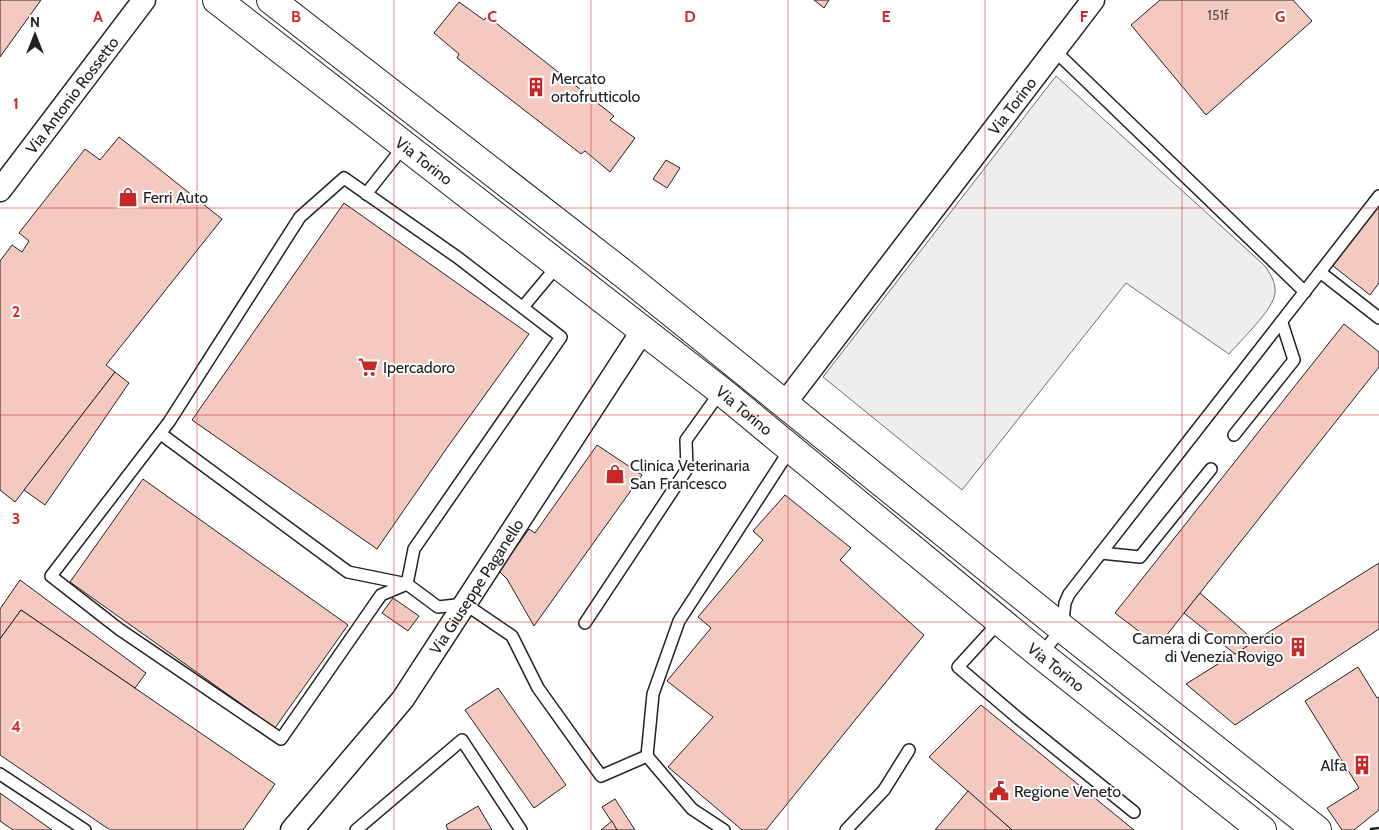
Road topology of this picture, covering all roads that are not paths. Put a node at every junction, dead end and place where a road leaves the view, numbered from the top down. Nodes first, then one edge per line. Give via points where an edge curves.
1 (144, 0) edge
2 (217, 0) edge
3 (271, 0) edge
4 (1093, 0) edge
5 (1054, 50) junction
6 (404, 146) junction
7 (0, 190) edge
8 (366, 194) junction
9 (1379, 196) edge
10 (558, 265) junction
11 (1320, 272) junction
12 (1305, 292) junction
13 (523, 307) junction
14 (1377, 311) edge
15 (1282, 323) junction
16 (643, 330) junction
17 (721, 391) junction
18 (785, 403) junction
19 (161, 434) junction
20 (1234, 435) dead end
21 (791, 448) junction
22 (1211, 469) dead end
23 (1101, 553) junction
24 (408, 584) junction
25 (465, 604) junction
26 (1000, 620) junction
27 (585, 623) dead end
28 (1062, 628) junction
29 (1041, 654) junction
30 (909, 750) dead end
31 (647, 756) junction
32 (0, 774) edge
33 (1134, 812) dead end
34 (1248, 825) edge
35 (85, 830) edge
36 (292, 830) edge
37 (356, 830) edge
38 (521, 830) edge
39 (724, 830) edge
40 (846, 830) edge
41 (1317, 830) edge

1 - 7 street, Via Antonio Rossetto
2 - 6 street, Via Torino
3 - 18 street, Via Torino via 626,275
4 - 5 street, Via Torino
5 - 12 lane
5 - 18 street, Via Torino
6 - 8 lane
6 - 10 street, Via Torino
8 - 13 lane
8 - 19 lane via 344,178 300,217
9 - 11 lane
10 - 13 lane
10 - 16 street, Via Torino
11 - 12 lane
11 - 14 lane
12 - 15 lane
13 - 24 lane via 561,337 414,549
15 - 20 lane via 1294,360
15 - 23 lane
16 - 17 street, Via Torino
16 - 25 street, Via Giuseppe Paganello
17 - 21 street, Via Torino
17 - 27 lane via 686,440 687,469
18 - 28 street, Via Torino
19 - 24 lane via 348,572
19 - 24 lane via 51,576 119,629 281,740 381,595
21 - 26 street, Via Torino
21 - 31 lane via 679,621 654,694
22 - 23 lane via 1140,557
23 - 28 lane via 1069,594
24 - 25 lane via 438,607
25 - 31 lane via 512,636 538,688 601,776
25 - 36 street, Via Giuseppe Paganello via 403,699
26 - 29 street, Via Torino
26 - 33 lane via 958,667
28 - 29 lane
28 - 41 street, Via Torino
29 - 34 street, Via Torino
30 - 40 lane via 884,790
31 - 39 lane via 692,809
32 - 35 lane
37 - 38 lane via 462,740

